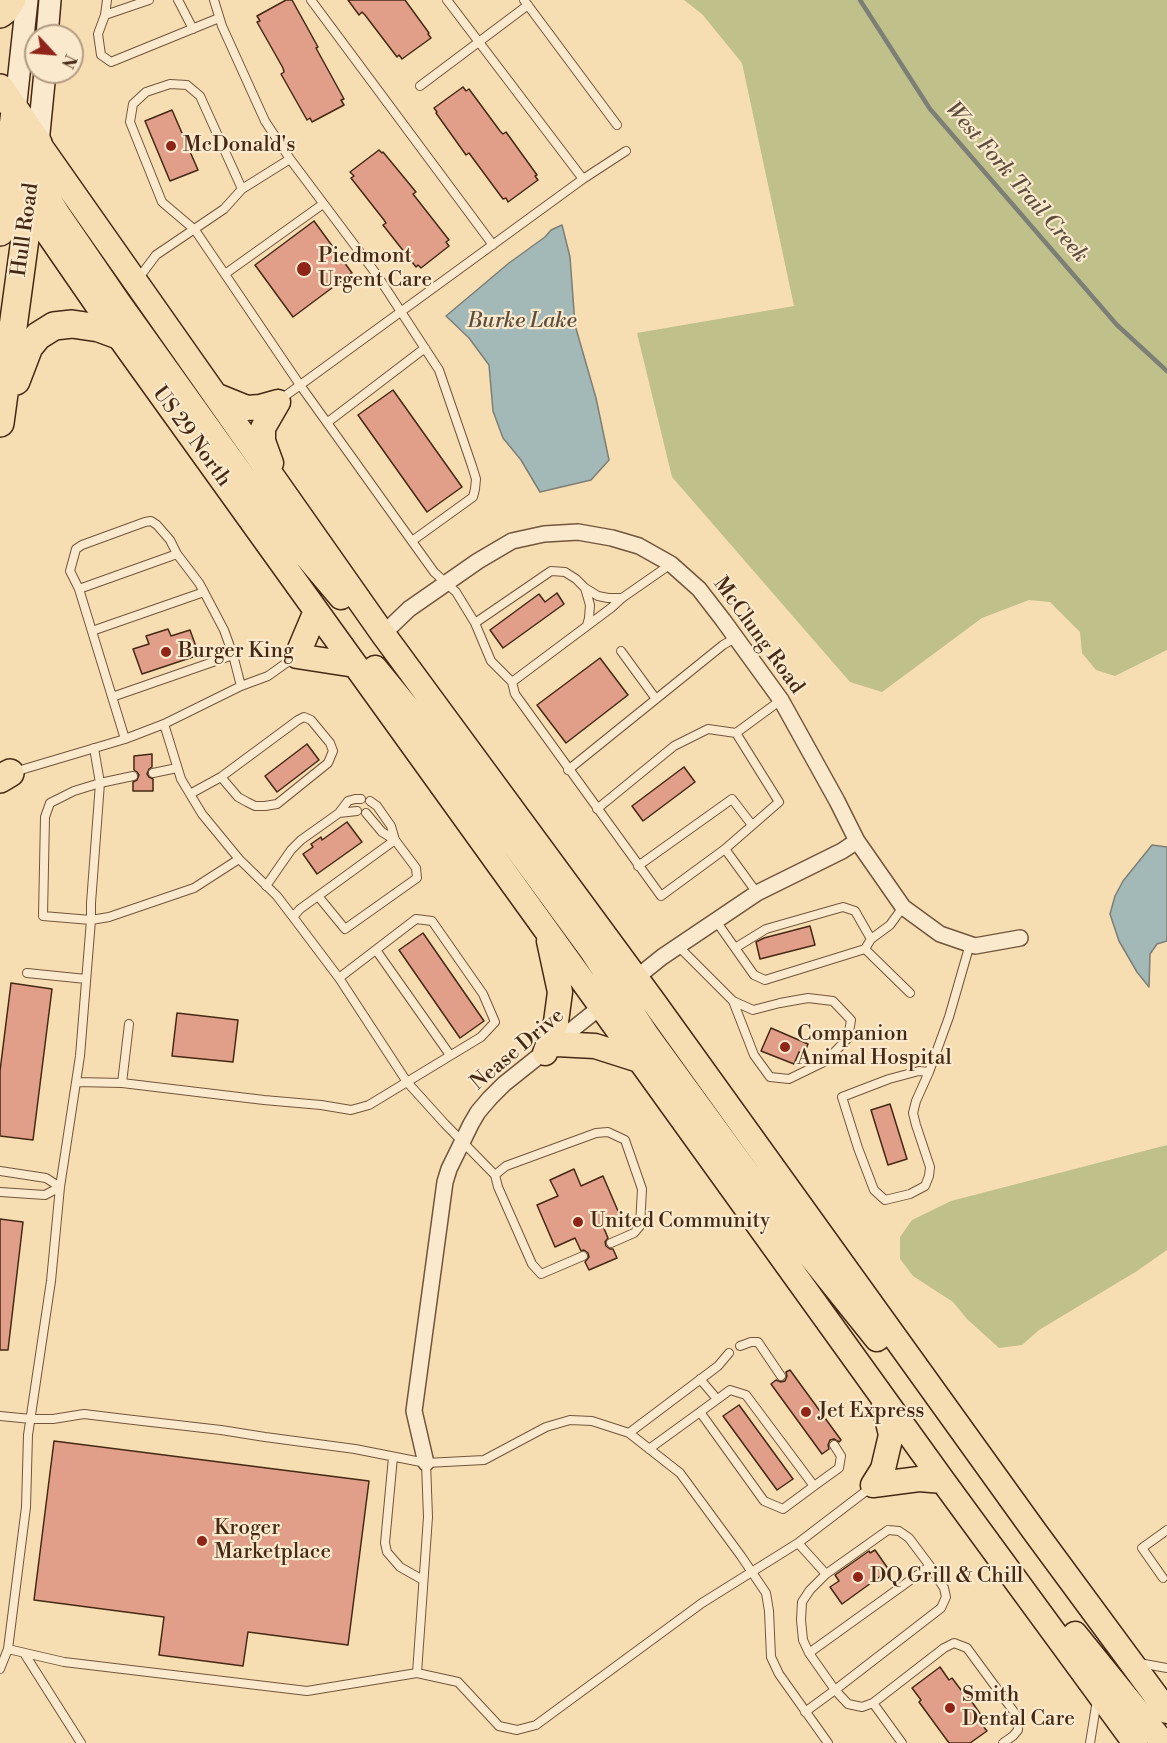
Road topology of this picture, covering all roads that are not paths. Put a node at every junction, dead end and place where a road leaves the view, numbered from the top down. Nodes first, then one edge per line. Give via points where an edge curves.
1 (12, 0) edge
2 (27, 0) edge
3 (50, 0) edge
4 (107, 0) edge
5 (149, 0) edge
6 (178, 0) edge
7 (214, 0) edge
8 (311, 0) edge
9 (447, 0) edge
10 (526, 3) edge
11 (0, 14) edge
12 (105, 15) junction
13 (219, 18) junction
14 (48, 24) edge
15 (194, 29) junction
16 (478, 42) junction
17 (40, 84) edge
18 (420, 86) dead end
19 (0, 88) edge
20 (617, 125) dead end
21 (15, 148) edge
22 (626, 151) dead end
23 (290, 159) junction
24 (583, 180) junction
25 (242, 189) junction
26 (323, 204) junction
27 (29, 206) junction
28 (195, 230) junction
29 (0, 232) edge
30 (493, 245) junction
31 (225, 274) junction
32 (136, 283) junction
33 (401, 312) junction
34 (118, 335) junction
35 (425, 348) junction
36 (300, 385) junction
37 (215, 395) junction
38 (278, 402) junction
39 (328, 422) junction
40 (0, 423) edge
41 (279, 485) junction
42 (412, 541) junction
43 (177, 554) junction
44 (671, 564) junction
45 (445, 583) junction
46 (585, 588) junction
47 (79, 589) junction
48 (204, 592) junction
49 (622, 598) junction
50 (323, 621) junction
51 (476, 623) junction
52 (586, 627) junction
53 (92, 631) junction
54 (383, 634) junction
55 (735, 638) junction
56 (621, 651) dead end
57 (233, 655) junction
58 (297, 656) junction
59 (355, 665) junction
60 (512, 681) junction
61 (242, 686) junction
62 (112, 697) junction
63 (656, 699) junction
64 (781, 700) junction
65 (164, 724) junction
66 (736, 734) junction
67 (125, 740) junction
68 (94, 748) junction
69 (177, 768) junction
70 (568, 770) junction
71 (153, 773) dead end
72 (3, 774) edge
73 (134, 776) dead end
74 (221, 777) junction
75 (100, 783) junction
76 (190, 794) junction
77 (361, 799) dead end
78 (370, 801) dead end
79 (597, 809) junction
80 (357, 811) dead end
81 (339, 813) junction
82 (366, 813) dead end
83 (752, 825) junction
84 (396, 840) junction
85 (857, 841) junction
86 (725, 849) junction
87 (239, 859) junction
88 (638, 866) junction
89 (266, 886) junction
90 (757, 894) junction
91 (318, 896) junction
92 (903, 907) junction
93 (293, 917) junction
94 (91, 920) junction
95 (716, 921) junction
96 (545, 928) junction
97 (1020, 938) dead end
98 (871, 939) junction
99 (970, 944) junction
100 (678, 946) junction
101 (735, 948) junction
102 (865, 949) junction
103 (376, 950) junction
104 (27, 973) dead end
105 (339, 978) junction
106 (86, 979) junction
107 (619, 992) junction
108 (910, 993) dead end
109 (733, 1001) junction
110 (129, 1024) dead end
111 (550, 1048) junction
112 (450, 1055) junction
113 (639, 1060) junction
114 (929, 1072) junction
115 (77, 1082) junction
116 (407, 1082) junction
117 (122, 1083) junction
118 (463, 1141) junction
119 (0, 1172) edge
120 (495, 1175) junction
121 (60, 1187) junction
122 (0, 1192) edge
123 (611, 1243) dead end
124 (583, 1256) dead end
125 (742, 1349) dead end
126 (732, 1356) dead end
127 (781, 1376) dead end
128 (700, 1379) junction
129 (883, 1397) junction
130 (717, 1399) junction
131 (700, 1412) junction
132 (0, 1416) edge
133 (31, 1419) junction
134 (629, 1433) junction
135 (834, 1445) dead end
136 (649, 1449) junction
137 (393, 1457) junction
138 (426, 1463) junction
139 (943, 1481) junction
140 (873, 1485) junction
141 (814, 1486) junction
142 (1167, 1530) edge
143 (798, 1543) junction
144 (930, 1566) junction
145 (752, 1572) junction
146 (826, 1574) junction
147 (1163, 1578) dead end
148 (423, 1580) junction
149 (1019, 1584) junction
150 (8, 1649) junction
151 (24, 1653) junction
152 (809, 1653) junction
153 (1130, 1661) junction
154 (1167, 1668) edge
155 (0, 1669) edge
156 (417, 1673) junction
157 (835, 1690) junction
158 (1098, 1692) junction
159 (873, 1703) junction
160 (805, 1712) junction
161 (1167, 1712) edge
162 (81, 1743) edge
163 (828, 1743) edge
164 (902, 1743) edge
165 (1003, 1743) edge
166 (1090, 1743) edge
167 (1135, 1743) edge
168 (1163, 1743) edge

1 - 11 highway
2 - 21 main road, Hull Road
3 - 14 main road
4 - 12 lane
5 - 12 lane
6 - 15 lane
7 - 13 lane
8 - 30 lane
9 - 16 lane
10 - 16 lane
10 - 20 lane
12 - 15 lane via 98,34 101,55 111,62
13 - 15 lane
13 - 23 lane via 265,121
16 - 18 lane
16 - 24 lane
17 - 21 main road, Hull Road
19 - 21 highway
21 - 27 highway
21 - 29 highway, Hull Road
21 - 32 main road
21 - 54 main road via 118,302 264,506 359,618
22 - 24 lane
23 - 25 lane
23 - 26 lane
24 - 30 lane
25 - 28 lane via 224,209
25 - 28 lane via 200,96 187,85 170,84 146,92 134,104 130,122 162,202
26 - 31 lane
26 - 33 lane
27 - 34 main road, US 29 North
27 - 40 highway, Hull Road
28 - 31 lane
28 - 32 lane via 156,255
30 - 33 lane
31 - 36 lane
32 - 37 main road
33 - 35 lane
33 - 36 lane
34 - 40 highway via 72,324 54,326 38,336 29,347
34 - 50 main road, US 29 North
35 - 39 lane
35 - 42 lane via 439,370 472,466 476,489 473,497
36 - 38 lane
36 - 39 lane
37 - 38 main road via 247,408
37 - 41 main road
38 - 41 main road via 265,422 263,441
39 - 42 lane
41 - 54 main road
42 - 45 lane
43 - 47 lane
43 - 47 lane via 152,521 82,545 76,549 70,571
43 - 48 lane
44 - 45 street, McClung Road via 639,546 612,538 578,532 544,534 512,541
44 - 49 lane
44 - 55 street, McClung Road via 699,589
45 - 51 lane via 456,592
45 - 54 street, McClung Road via 408,609
46 - 49 lane via 598,596
46 - 51 lane via 565,572 551,571
46 - 52 lane via 590,605
47 - 53 lane
48 - 53 lane
48 - 57 lane
49 - 52 lane
50 - 58 main road
50 - 59 main road, US 29 North
50 - 107 main road via 364,655 433,737
51 - 60 lane via 491,661
52 - 60 lane
53 - 62 lane
54 - 107 main road
55 - 63 lane
55 - 64 street, McClung Road
56 - 63 lane
57 - 61 lane
57 - 62 lane
58 - 59 main road
58 - 61 lane via 268,676
59 - 96 main road, US 29 North
60 - 70 lane via 515,694
61 - 65 lane
62 - 67 lane
63 - 70 lane
64 - 66 lane
64 - 85 street, McClung Road
65 - 67 lane
65 - 69 lane
66 - 79 lane via 708,729 674,746
66 - 83 lane via 779,802
67 - 68 lane
68 - 72 lane
68 - 75 lane
69 - 71 lane
69 - 76 lane
70 - 79 lane
73 - 75 lane
74 - 74 lane via 304,717 311,720 333,751 328,763 277,804 255,806 246,802
74 - 76 lane
75 - 94 lane
75 - 94 lane via 50,803 45,817 43,916
76 - 87 lane
77 - 81 lane via 348,801
78 - 84 lane via 391,826
79 - 88 lane
80 - 81 lane
81 - 89 lane via 301,840
82 - 84 lane via 382,832
83 - 86 lane
83 - 88 lane via 732,799
84 - 91 lane
84 - 91 lane via 416,868 417,878 345,928
85 - 90 street, Nease Drive
85 - 92 street, McClung Road
86 - 88 lane via 661,896
86 - 90 lane
87 - 89 lane
87 - 94 lane via 194,888
89 - 93 lane
90 - 95 street, Nease Drive
91 - 93 lane
92 - 98 lane via 890,925
92 - 99 street, McClung Road via 940,934
93 - 105 lane
94 - 106 lane
95 - 100 street, Nease Drive
95 - 101 lane
96 - 107 main road, US 29 North
96 - 111 main road via 561,992
97 - 99 street, McClung Road
98 - 101 lane via 855,911 843,907 766,929
98 - 102 lane
99 - 114 lane
100 - 107 street, Nease Drive
100 - 109 lane
101 - 102 lane via 754,975 765,980
102 - 108 lane
103 - 105 lane
103 - 112 lane
103 - 112 lane via 416,919 432,921 461,962 483,994 495,1022 481,1037
104 - 106 lane
105 - 116 lane
106 - 115 lane
107 - 111 street, Nease Drive
107 - 113 main road
107 - 153 main road via 948,1412
109 - 109 lane via 753,1010 808,998 833,1001 851,1020 848,1038 826,1061 789,1079 770,1077 754,1055
110 - 117 lane
111 - 113 main road via 595,1046
111 - 118 street, Nease Drive via 490,1098
112 - 116 lane
113 - 129 main road
114 - 114 lane via 889,1079 842,1097 874,1190 885,1200 925,1186 929,1176 930,1167 913,1113
115 - 117 lane
115 - 121 lane
116 - 117 lane via 369,1105 351,1110
116 - 118 lane
118 - 120 lane
118 - 138 street, Nease Drive via 445,1182 414,1411
119 - 121 lane via 46,1178
120 - 123 lane via 506,1166 596,1133 608,1132 625,1140 642,1188 640,1226 634,1233
120 - 124 lane via 531,1264 541,1274
121 - 122 lane via 45,1195
121 - 133 lane
125 - 127 lane via 758,1342
126 - 128 lane
128 - 130 lane
128 - 134 lane
129 - 139 main road
129 - 140 main road via 891,1435 883,1469
130 - 131 lane
130 - 141 lane via 730,1390 746,1395
131 - 136 lane
131 - 141 lane via 764,1501 783,1509
132 - 133 lane
133 - 137 lane via 84,1414 221,1430
133 - 150 lane via 26,1507
134 - 136 lane
134 - 138 lane via 592,1420 570,1420 546,1427 484,1460
135 - 141 lane via 841,1456 839,1468
136 - 145 lane via 680,1473
137 - 138 lane
137 - 148 lane via 387,1552 400,1567
138 - 148 lane via 428,1517
139 - 140 main road via 919,1479
139 - 149 main road
140 - 143 lane
142 - 147 lane via 1142,1548
143 - 145 lane
143 - 146 lane
144 - 146 lane via 909,1538 888,1530
144 - 152 lane
144 - 157 lane via 944,1588 946,1597 941,1608
145 - 156 lane via 702,1603 536,1725 517,1730 499,1726 458,1682
145 - 160 lane via 766,1593 771,1658
146 - 152 lane via 802,1602 803,1640
148 - 156 lane
149 - 158 main road
149 - 168 main road via 1043,1595
150 - 151 lane
150 - 155 lane
151 - 156 lane via 64,1662 307,1691
151 - 162 lane
152 - 157 lane
153 - 154 lane
153 - 161 main road
157 - 159 lane via 848,1704 862,1707
157 - 160 lane
158 - 166 lane
158 - 167 main road
159 - 164 lane
159 - 165 lane via 954,1643 967,1648 1017,1716 1018,1730
160 - 163 lane

